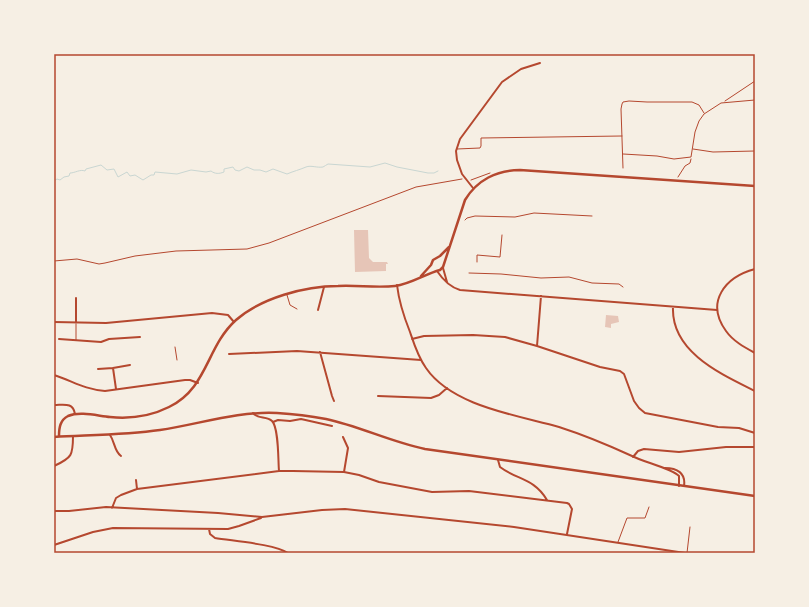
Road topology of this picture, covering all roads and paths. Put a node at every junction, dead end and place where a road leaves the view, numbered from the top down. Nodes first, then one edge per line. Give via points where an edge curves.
1 (540, 63) dead end
2 (755, 81) edge
3 (755, 100) edge
4 (724, 103) junction
5 (704, 114) junction
6 (622, 136) junction
7 (457, 149) junction
8 (692, 149) junction
9 (755, 151) edge
10 (623, 154) junction
11 (690, 163) dead end
12 (624, 168) dead end
13 (490, 173) dead end
14 (465, 178) junction
15 (677, 179) dead end
16 (470, 180) dead end
17 (755, 186) edge
18 (473, 188) junction
19 (592, 216) dead end
20 (465, 220) dead end
21 (502, 235) dead end
22 (449, 247) junction
23 (437, 258) junction
24 (54, 261) edge
25 (477, 262) dead end
26 (444, 263) junction
27 (431, 265) junction
28 (443, 268) junction
29 (755, 269) edge
30 (436, 271) junction
31 (469, 273) dead end
32 (421, 276) junction
33 (447, 283) junction
34 (397, 285) junction
35 (324, 287) junction
36 (623, 287) dead end
37 (287, 294) junction
38 (542, 296) junction
39 (76, 298) dead end
40 (673, 307) junction
41 (297, 309) dead end
42 (318, 310) dead end
43 (717, 310) junction
44 (54, 322) edge
45 (234, 322) junction
46 (76, 323) junction
47 (140, 337) dead end
48 (59, 339) dead end
49 (412, 339) junction
50 (76, 340) junction
51 (537, 346) junction
52 (175, 347) dead end
53 (320, 352) junction
54 (755, 353) edge
55 (229, 354) dead end
56 (177, 360) dead end
57 (421, 360) junction
58 (130, 365) dead end
59 (113, 368) junction
60 (98, 369) dead end
61 (54, 375) edge
62 (198, 383) junction
63 (447, 388) junction
64 (116, 389) junction
65 (755, 391) edge
66 (378, 396) dead end
67 (334, 401) dead end
68 (54, 405) edge
69 (253, 413) junction
70 (75, 414) junction
71 (273, 422) junction
72 (332, 426) dead end
73 (755, 433) edge
74 (109, 434) junction
75 (59, 436) junction
76 (73, 436) junction
77 (54, 437) edge
78 (343, 437) dead end
79 (755, 446) edge
80 (121, 456) dead end
81 (633, 457) junction
82 (498, 460) junction
83 (54, 466) edge
84 (663, 468) junction
85 (280, 471) junction
86 (344, 472) junction
87 (136, 480) dead end
88 (679, 486) junction
89 (684, 486) junction
90 (137, 489) junction
91 (755, 496) edge
92 (547, 500) junction
93 (649, 507) dead end
94 (112, 508) junction
95 (54, 511) edge
96 (262, 517) junction
97 (690, 527) dead end
98 (209, 529) junction
99 (567, 535) junction
100 (618, 542) junction
101 (54, 545) edge
102 (288, 553) edge
103 (686, 553) edge

1 - 7 street via 522,69 502,82 465,132
2 - 4 path
3 - 4 lane
4 - 5 lane
5 - 6 lane via 699,105 692,102 626,101 622,104
5 - 8 lane via 696,128
6 - 7 lane via 481,138 480,148
6 - 10 lane
7 - 14 street via 458,162
8 - 9 lane via 713,152
8 - 10 lane via 691,157
10 - 12 lane
11 - 15 path
13 - 16 path
14 - 18 street
14 - 24 path via 416,187 247,249 176,251 99,264 77,259
17 - 18 street via 514,170 491,176
18 - 22 street via 463,204
19 - 20 path via 534,213 515,217 475,216
21 - 25 path via 500,257 477,255
22 - 23 street
22 - 26 street
23 - 26 street
23 - 27 street
26 - 28 street
27 - 30 street
27 - 32 street
28 - 30 street
28 - 33 street
29 - 43 street via 727,283 721,293
30 - 32 street
30 - 33 street
31 - 36 path via 581,279 592,283 619,284
32 - 34 street
33 - 38 street via 460,290
34 - 35 street
34 - 49 street via 401,307
35 - 37 street
35 - 42 street
37 - 41 lane via 290,305
37 - 45 street via 254,308
38 - 40 street
38 - 51 street
39 - 46 street
40 - 43 street
40 - 65 street via 676,328 682,342 728,378
43 - 54 street via 721,324 728,334
44 - 46 street
45 - 46 street via 228,316 212,313 106,323
45 - 62 street via 220,339
46 - 50 lane
47 - 50 street via 101,342
48 - 50 street
49 - 51 street via 424,336 494,336
49 - 57 street
51 - 73 street via 622,372 634,401 645,413 712,426 739,428
52 - 56 path
53 - 55 street
53 - 57 street
53 - 67 street
57 - 63 street via 429,372
58 - 59 street
59 - 60 street
59 - 64 street
61 - 64 street via 92,390
62 - 64 street via 185,380
62 - 70 street via 179,402 150,414 122,418
63 - 66 street via 431,398
63 - 81 street via 478,405 574,432
68 - 70 street via 71,406
69 - 71 street via 254,416
69 - 74 street via 161,430
69 - 82 street via 278,413 326,419 410,446
70 - 75 street via 62,421
71 - 72 street via 302,419
71 - 85 street
74 - 76 street
74 - 80 street
75 - 76 street
75 - 77 street
76 - 83 street via 71,456
78 - 86 street via 348,448
79 - 81 street via 679,452 644,449
81 - 84 street
82 - 88 street
82 - 92 street via 500,467 526,480 542,492
84 - 88 street via 679,476
84 - 89 street via 681,472
85 - 86 street
85 - 90 street
86 - 92 street via 432,492 469,491
87 - 90 street
88 - 89 street
89 - 91 street
90 - 94 street via 116,498
92 - 99 street via 571,506
93 - 100 lane via 645,518 627,518
94 - 95 street
94 - 96 street
96 - 98 street via 228,529
96 - 99 street via 337,509
97 - 103 lane
98 - 101 street via 113,528
98 - 102 street via 215,538 262,545
99 - 100 street
100 - 103 street

